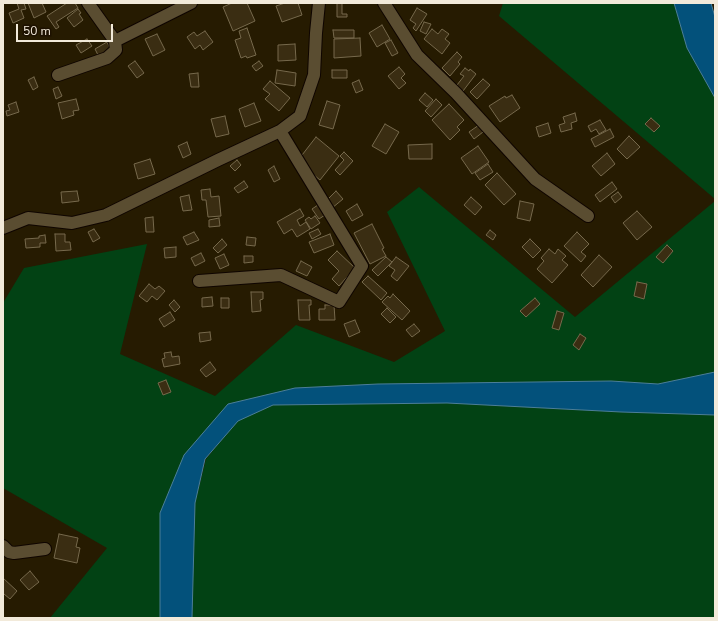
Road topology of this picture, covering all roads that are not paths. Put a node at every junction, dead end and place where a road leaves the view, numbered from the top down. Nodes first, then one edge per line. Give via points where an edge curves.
1 (88, 3) edge
2 (191, 3) edge
3 (319, 3) edge
4 (384, 3) edge
5 (115, 42) junction
6 (58, 75) dead end
7 (280, 131) junction
8 (588, 216) dead end
9 (3, 228) edge
10 (199, 280) dead end
11 (3, 546) edge
12 (45, 549) dead end

1 - 5 street
2 - 5 street
3 - 7 street via 314,74 300,116
4 - 8 street via 417,55 456,93 535,179
5 - 6 street via 116,50 107,58
7 - 9 street via 106,215 72,223 28,218
7 - 10 street via 362,266 339,302 282,275
11 - 12 street via 14,553

